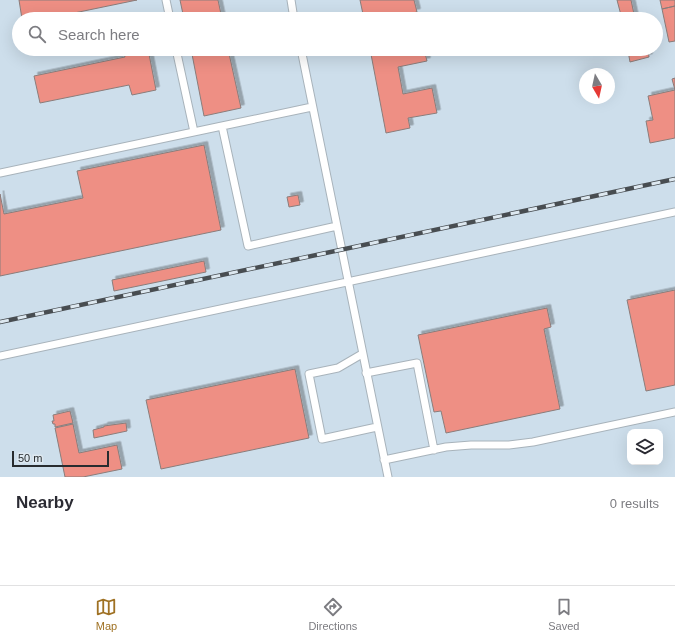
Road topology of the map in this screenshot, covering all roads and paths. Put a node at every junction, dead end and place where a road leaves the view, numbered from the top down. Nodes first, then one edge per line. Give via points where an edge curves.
1 (166, 0) edge
2 (291, 0) edge
3 (169, 12) edge
4 (293, 12) edge
5 (178, 56) edge
6 (302, 56) edge
7 (312, 107) junction
8 (222, 126) junction
9 (194, 132) junction
10 (0, 173) edge
11 (675, 212) edge
12 (337, 226) junction
13 (348, 282) junction
14 (362, 354) junction
15 (0, 356) edge
16 (366, 373) junction
17 (675, 412) edge
18 (378, 427) junction
19 (434, 450) junction
20 (384, 460) junction
21 (388, 477) edge

1 - 3 lane
2 - 4 lane
5 - 9 lane
6 - 7 lane
7 - 8 lane
7 - 12 lane
8 - 9 lane
8 - 12 lane via 248,246
9 - 10 lane
11 - 13 lane
12 - 13 lane
13 - 14 lane
13 - 15 lane
14 - 16 lane
14 - 18 lane via 338,368 309,374 322,439
16 - 18 lane
16 - 19 lane via 417,363
17 - 19 lane via 533,442 471,445
18 - 20 lane
19 - 20 lane
20 - 21 lane

